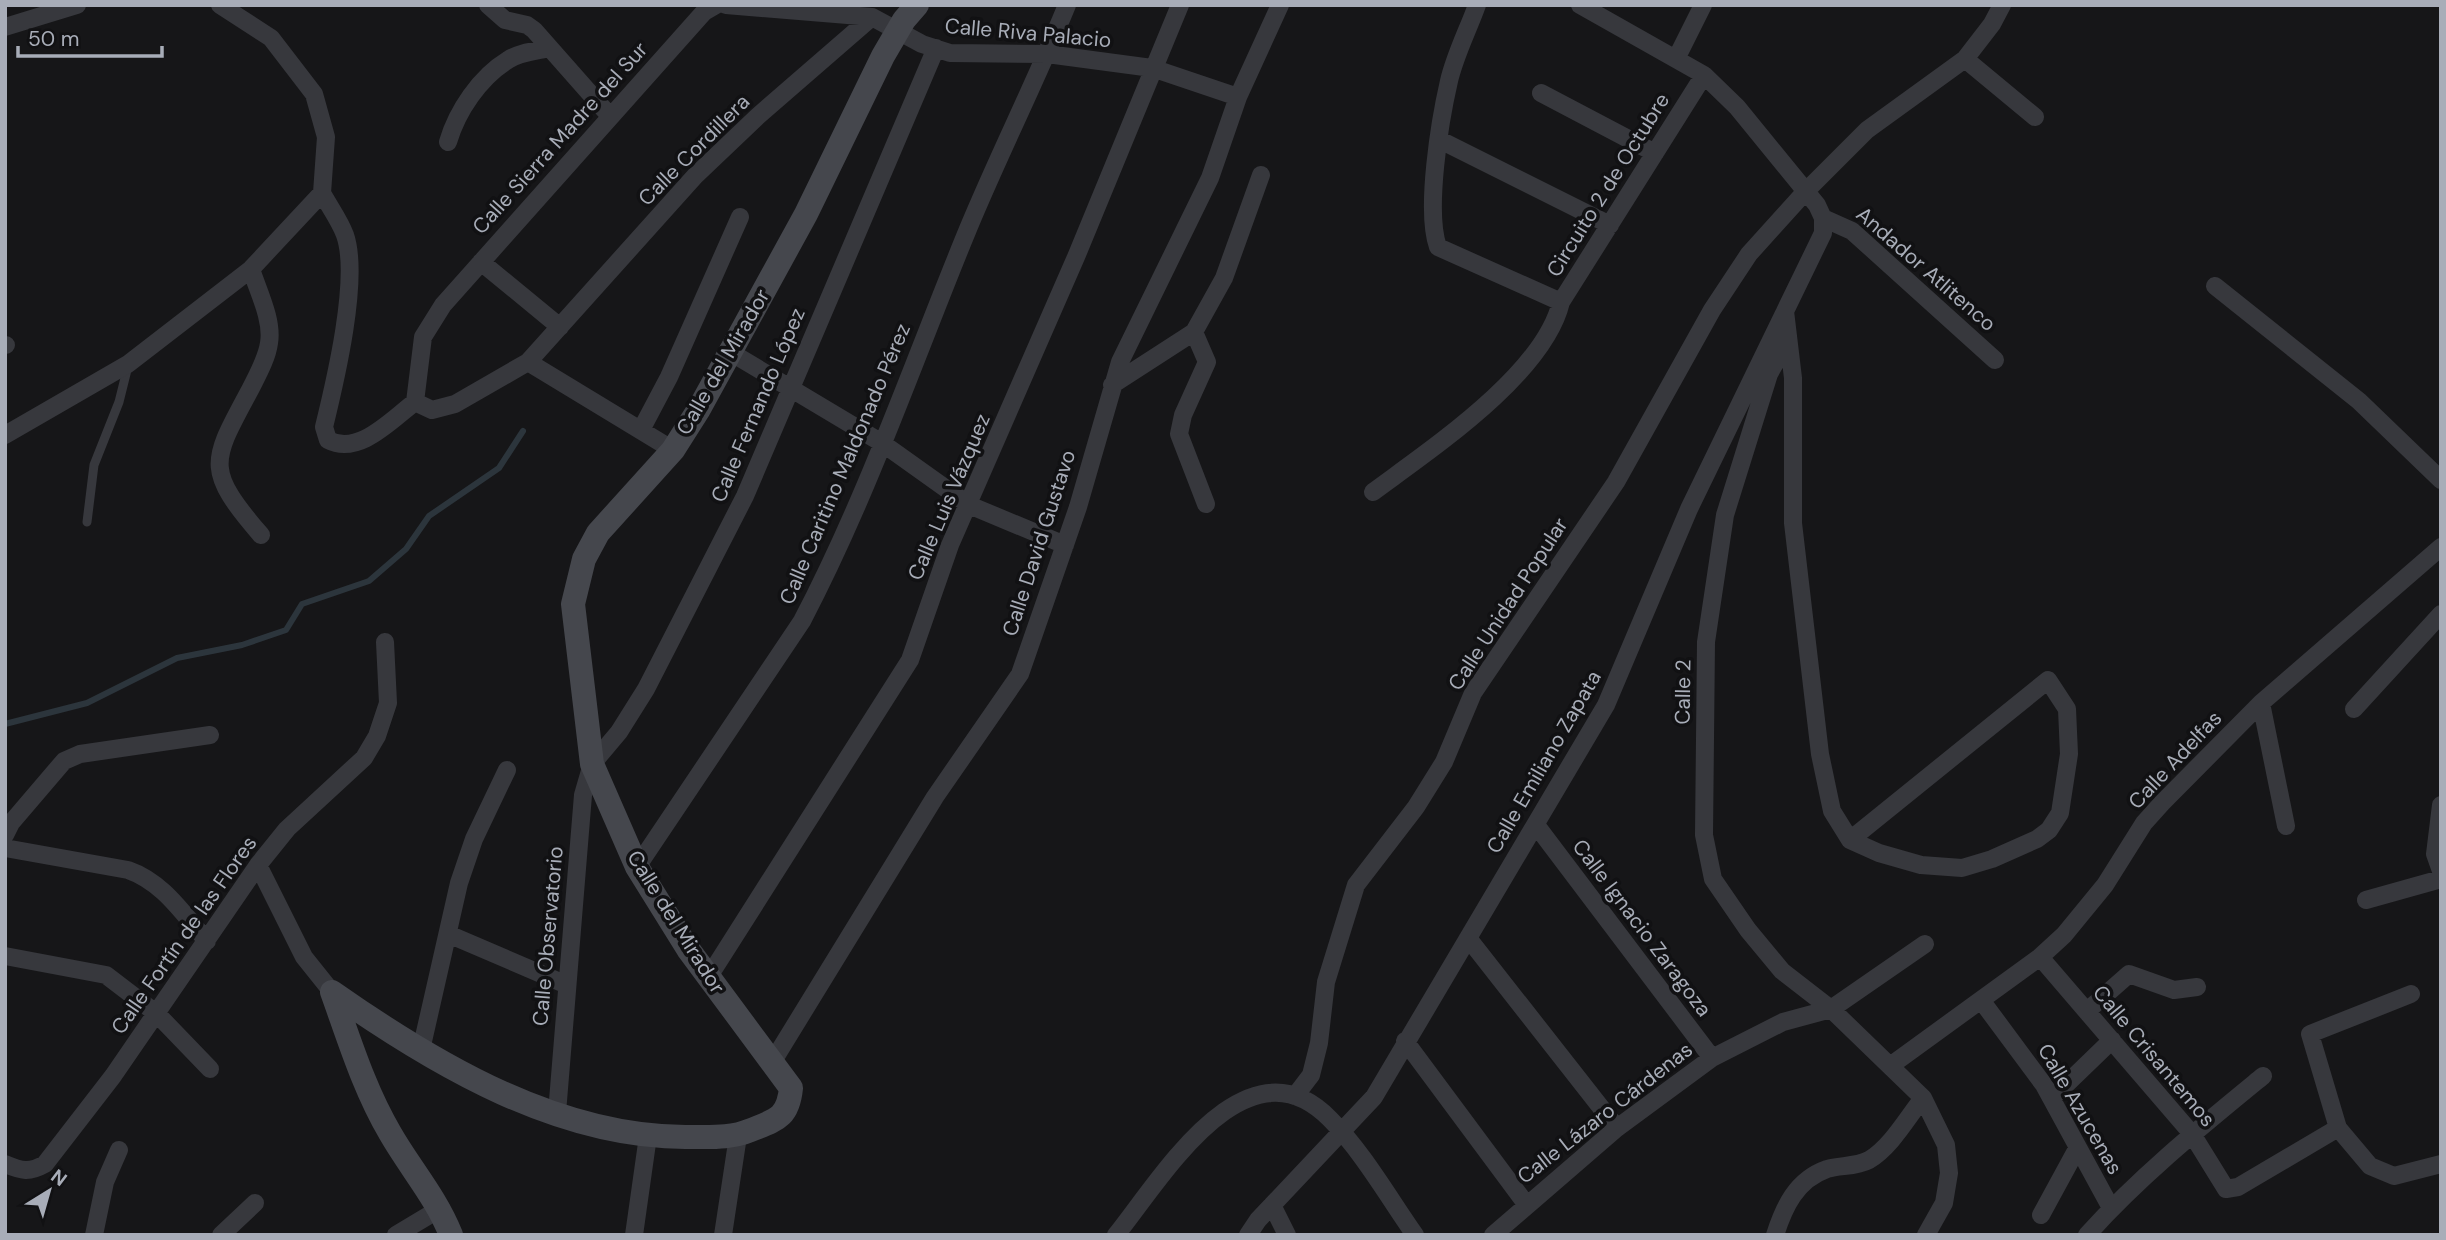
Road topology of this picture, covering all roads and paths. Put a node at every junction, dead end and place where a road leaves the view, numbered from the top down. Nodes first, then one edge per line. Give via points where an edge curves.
1 (77, 5) edge
2 (220, 5) edge
3 (488, 5) edge
4 (716, 5) edge
5 (726, 5) edge
6 (1067, 5) edge
7 (1180, 5) edge
8 (1280, 5) edge
9 (1478, 5) edge
10 (1580, 5) edge
11 (1703, 5) edge
12 (2002, 5) edge
13 (1612, 13) edge
14 (906, 15) edge
15 (872, 17) junction
16 (5, 27) edge
17 (550, 48) junction
18 (936, 48) junction
19 (1047, 54) junction
20 (1677, 57) junction
21 (1965, 59) junction
22 (1152, 68) junction
23 (1704, 75) junction
24 (1541, 93) dead end
25 (1238, 97) junction
26 (609, 115) junction
27 (2035, 117) dead end
28 (1440, 140) junction
29 (448, 142) dead end
30 (1655, 153) junction
31 (1261, 176) dead end
32 (1805, 192) junction
33 (322, 193) junction
34 (740, 217) dead end
35 (1823, 218) junction
36 (1610, 225) junction
37 (481, 262) junction
38 (251, 269) junction
39 (2215, 286) dead end
40 (1561, 302) junction
41 (1785, 311) junction
42 (560, 327) junction
43 (1194, 332) junction
44 (1788, 340) junction
45 (730, 352) junction
46 (1996, 360) dead end
47 (528, 362) junction
48 (128, 364) junction
49 (1112, 385) junction
50 (793, 390) junction
51 (415, 402) junction
52 (641, 430) junction
53 (5, 435) edge
54 (882, 443) junction
55 (673, 450) junction
56 (2441, 480) edge
57 (1373, 492) dead end
58 (1206, 504) dead end
59 (969, 505) junction
60 (87, 522) dead end
61 (261, 535) dead end
62 (1065, 545) junction
63 (2438, 555) edge
64 (2441, 614) edge
65 (385, 642) dead end
66 (2261, 703) junction
67 (2354, 709) dead end
68 (210, 734) dead end
69 (593, 764) junction
70 (507, 770) dead end
71 (2441, 805) edge
72 (1536, 825) junction
73 (2286, 826) dead end
74 (5, 835) edge
75 (1850, 840) junction
76 (5, 848) edge
77 (258, 865) junction
78 (637, 867) junction
79 (2441, 871) edge
80 (2441, 879) edge
81 (2367, 900) dead end
82 (448, 934) junction
83 (1468, 938) junction
84 (206, 940) junction
85 (1924, 944) dead end
86 (5, 956) edge
87 (2040, 957) junction
88 (708, 978) junction
89 (567, 985) junction
90 (2197, 987) dead end
91 (332, 992) junction
92 (2411, 994) dead end
93 (1981, 1000) junction
94 (1831, 1009) junction
95 (2087, 1011) junction
96 (157, 1014) junction
97 (1405, 1041) junction
98 (2112, 1041) junction
99 (421, 1049) junction
100 (1712, 1058) junction
101 (773, 1061) junction
102 (1890, 1066) junction
103 (211, 1069) dead end
104 (2263, 1076) dead end
105 (1295, 1096) junction
106 (1923, 1098) junction
107 (2052, 1098) junction
108 (556, 1113) junction
109 (1617, 1128) junction
110 (2338, 1128) junction
111 (1340, 1132) junction
112 (2192, 1134) junction
113 (648, 1136) junction
114 (738, 1136) junction
115 (2078, 1147) junction
116 (119, 1150) dead end
117 (5, 1164) edge
118 (2441, 1164) edge
119 (255, 1203) dead end
120 (1526, 1204) junction
121 (1272, 1205) junction
122 (441, 1208) junction
123 (2111, 1208) junction
124 (2041, 1215) dead end
125 (94, 1235) edge
126 (221, 1235) edge
127 (396, 1235) edge
128 (451, 1235) edge
129 (634, 1235) edge
130 (723, 1235) edge
131 (1116, 1235) edge
132 (1248, 1235) edge
133 (1287, 1235) edge
134 (1415, 1235) edge
135 (1493, 1235) edge
136 (1775, 1235) edge
137 (1926, 1235) edge
138 (2087, 1235) edge

1 - 16 street
2 - 33 street via 271,38 314,94 326,137
3 - 17 street via 505,20 527,25
4 - 26 street, Calle Sierra Madre del Sur via 704,12
5 - 15 street
6 - 19 street, Calle Caritino Maldonado Pérez
7 - 22 street, Calle Luis Vázquez
8 - 25 street, Calle David Gustavo
9 - 28 street, Circuito 2 de Octubre via 1449,80
10 - 13 street
11 - 20 street
12 - 21 street, Calle Unidad Popular
13 - 20 street
14 - 15 street, Calle Riva Palacio
14 - 18 street, Calle Riva Palacio
14 - 45 street, Calle del Mirador
15 - 42 street, Calle Cordillera via 695,176
17 - 26 street
17 - 29 street via 522,54 495,70 463,107
18 - 19 street, Calle Riva Palacio via 950,53
18 - 50 street, Calle Fernando López
19 - 22 street, Calle Riva Palacio
19 - 54 street, Calle Caritino Maldonado Pérez via 969,227
20 - 23 street
21 - 27 street
21 - 32 street, Calle Unidad Popular via 1867,130
22 - 25 street, Calle Riva Palacio
22 - 59 street, Calle Luis Vázquez
23 - 30 street, Circuito 2 de Octubre
23 - 32 street via 1737,107
24 - 30 street
25 - 49 street, Calle David Gustavo via 1210,178
26 - 37 street, Calle Sierra Madre del Sur
28 - 36 street
28 - 40 street, Circuito 2 de Octubre via 1432,202 1438,247
30 - 36 street, Circuito 2 de Octubre
31 - 43 street via 1224,278
32 - 35 street
32 - 105 street, Calle Unidad Popular via 1749,254 1712,310 1616,482 1473,693 1437,774 1356,885 1326,982 1311,1074
33 - 38 street
33 - 51 street via 345,235 349,256 342,336 324,427 328,440 341,447 360,442
34 - 52 street
35 - 41 street, Calle Emiliano Zapata via 1823,233
35 - 46 street, Andador Atlitenco via 1852,231
36 - 40 street, Circuito 2 de Octubre
37 - 42 street
37 - 51 street, Calle Sierra Madre del Sur via 443,305 423,337
38 - 48 street
38 - 61 street via 270,342 259,373 223,439 218,469 232,501
39 - 56 street via 2359,401
40 - 57 street via 1546,341 1504,385 1460,427
41 - 44 street
41 - 72 street, Calle Emiliano Zapata via 1689,509 1606,705
42 - 47 street, Calle Cordillera
43 - 49 street
43 - 58 street via 1207,362 1183,415 1180,434
44 - 75 street via 1793,378 1793,523 1820,754 1832,811
44 - 94 street, Calle 2 via 1769,374 1725,515 1706,642 1704,835 1713,879 1748,930 1782,971
45 - 50 street
45 - 55 street, Calle del Mirador
47 - 51 street, Calle Cordillera via 455,404 432,410
47 - 52 street
48 - 53 street
48 - 60 lane via 119,402 94,465
49 - 62 street, Calle David Gustavo
50 - 54 street
50 - 69 street, Calle Fernando López via 692,604 619,732
52 - 55 street
54 - 59 street
54 - 78 street, Calle Caritino Maldonado Pérez via 802,621
55 - 69 street, Calle del Mirador via 597,533 584,559 573,604
59 - 62 street
59 - 88 street, Calle Luis Vázquez via 950,545 910,660
62 - 101 street, Calle David Gustavo via 1020,674 935,797
63 - 66 street, Calle Adelfas
64 - 67 street
65 - 77 street, Calle Fortín de las Flores via 388,703 377,736 364,758 286,829
66 - 73 street
66 - 87 street, Calle Adelfas via 2162,803 2105,885
68 - 74 street via 80,754 64,761
69 - 78 street, Calle del Mirador
69 - 89 street, Calle Observatorio via 583,795
70 - 82 street via 474,838 458,883
71 - 79 street via 2435,854
72 - 83 street, Calle Emiliano Zapata
72 - 100 street, Calle Ignacio Zaragoza
75 - 75 street via 1920,864 1962,868 1992,859 2049,830 2060,813 2069,754 2067,709 2048,680
76 - 84 street via 146,877
77 - 84 street, Calle Fortín de las Flores
77 - 91 street, Calle del Mirador via 304,957
78 - 88 street, Calle del Mirador
80 - 81 street
82 - 89 street
82 - 99 street
83 - 97 street, Calle Emiliano Zapata
83 - 109 street
84 - 96 street, Calle Fortín de las Flores
85 - 94 street, Calle Lázaro Cárdenas
86 - 96 street via 106,975
87 - 93 street, Calle Adelfas
87 - 95 street, Calle Crisantemos
88 - 101 street, Calle del Mirador
89 - 108 street, Calle Observatorio
90 - 95 street via 2174,990 2129,974
91 - 99 street, Calle del Mirador
91 - 122 street via 357,1063 390,1133
92 - 110 street via 2310,1034
93 - 102 street, Calle Adelfas
93 - 107 street, Calle Azucenas
94 - 100 street, Calle Lázaro Cárdenas via 1783,1023
94 - 102 street, Calle 2
95 - 98 street, Calle Crisantemos
96 - 103 street
96 - 117 street, Calle Fortín de las Flores via 45,1164 23,1171
97 - 111 street, Calle Emiliano Zapata via 1374,1097
97 - 120 street
98 - 107 street
98 - 112 street, Calle Crisantemos
99 - 108 street, Calle del Mirador via 467,1076
100 - 109 street, Calle Lázaro Cárdenas
101 - 114 street, Calle del Mirador via 791,1088 789,1104 779,1118
102 - 106 street, Calle 2
104 - 112 street
105 - 111 street via 1329,1118
105 - 131 street via 1247,1097 1203,1126
106 - 136 street via 1879,1153 1867,1161 1826,1169 1805,1181 1787,1201
106 - 137 street, Calle 2 via 1946,1145 1949,1173 1944,1203
107 - 115 street, Calle Azucenas
108 - 113 street, Calle del Mirador
109 - 120 street, Calle Lázaro Cárdenas
110 - 112 street, Calle Crisantemos via 2238,1187 2226,1189
110 - 118 street via 2370,1166 2383,1173 2394,1176
111 - 121 street, Calle Emiliano Zapata
111 - 134 street
112 - 123 street
113 - 114 street, Calle del Mirador
113 - 129 street
114 - 130 street
115 - 123 street, Calle Azucenas
115 - 124 street
116 - 125 street via 105,1182
119 - 126 street
120 - 135 street, Calle Lázaro Cárdenas
121 - 132 street, Calle Emiliano Zapata
121 - 133 street
122 - 127 street
122 - 128 street
123 - 138 street

